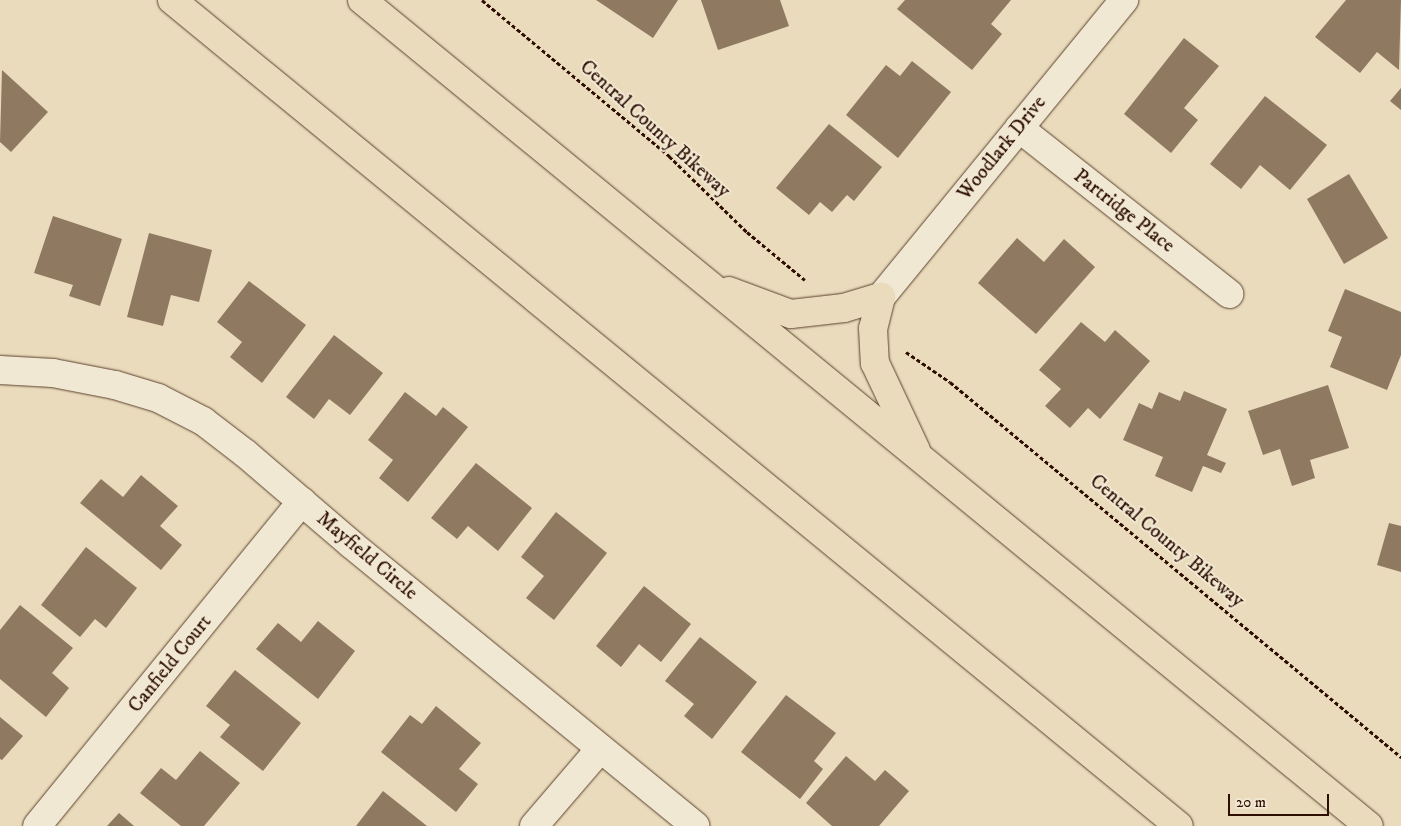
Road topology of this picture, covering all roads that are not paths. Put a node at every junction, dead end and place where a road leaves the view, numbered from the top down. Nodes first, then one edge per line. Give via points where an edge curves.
1 (172, 0) edge
2 (362, 0) edge
3 (1124, 0) edge
4 (1019, 128) junction
5 (708, 284) junction
6 (1229, 294) dead end
7 (881, 297) junction
8 (0, 370) edge
9 (919, 457) junction
10 (302, 502) junction
11 (600, 748) junction
12 (37, 826) edge
13 (534, 826) edge
14 (695, 826) edge
15 (1179, 826) edge
16 (1369, 826) edge

1 - 15 highway
2 - 5 highway
3 - 4 street, Woodlark Drive
4 - 6 street, Partridge Place
4 - 7 street, Woodlark Drive
5 - 7 highway via 791,314 844,308
5 - 9 highway
7 - 9 highway via 873,328 875,362
8 - 10 street, Mayfield Circle via 53,373 158,398 203,421
9 - 16 highway
10 - 11 street, Mayfield Circle
10 - 12 street, Canfield Court
11 - 13 street
11 - 14 street, Mayfield Circle

